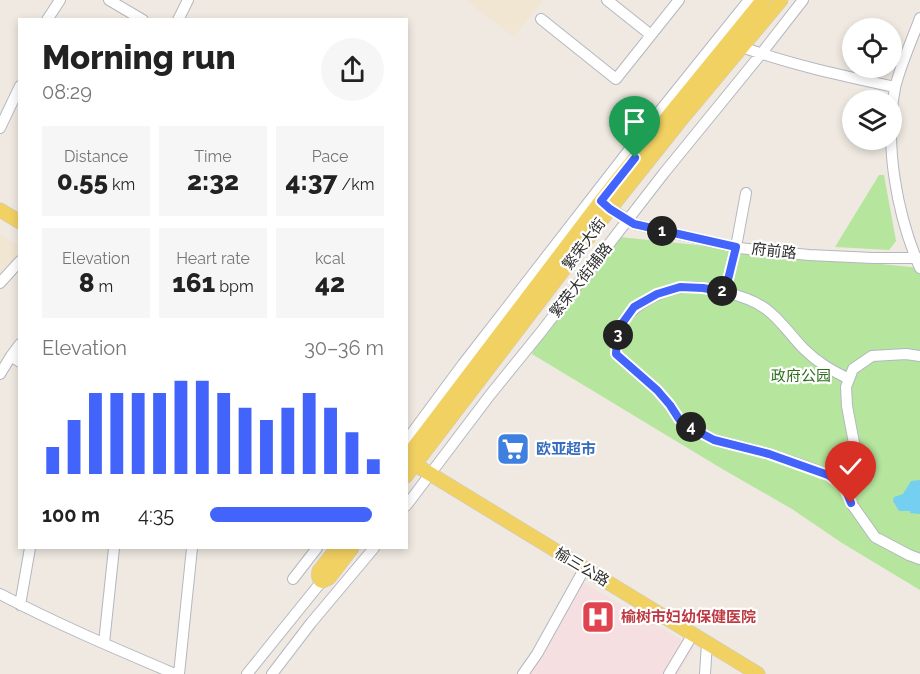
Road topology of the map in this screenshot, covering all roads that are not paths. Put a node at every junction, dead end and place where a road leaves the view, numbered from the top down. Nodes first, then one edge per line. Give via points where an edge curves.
1 (60, 0) edge
2 (109, 0) edge
3 (188, 0) edge
4 (607, 0) edge
5 (679, 0) edge
6 (749, 0) edge
7 (763, 0) edge
8 (781, 0) edge
9 (803, 0) edge
10 (48, 18) edge
11 (140, 18) edge
12 (179, 18) edge
13 (920, 18) edge
14 (541, 19) dead end
15 (651, 35) junction
16 (742, 47) junction
17 (761, 54) junction
18 (896, 87) junction
19 (16, 105) edge
20 (0, 128) edge
21 (746, 193) dead end
22 (606, 205) junction
23 (0, 210) edge
24 (0, 218) edge
25 (627, 220) junction
26 (18, 221) edge
27 (18, 229) edge
28 (736, 247) junction
29 (918, 261) edge
30 (18, 263) edge
31 (0, 283) edge
32 (725, 292) junction
33 (920, 356) edge
34 (15, 359) edge
35 (0, 374) edge
36 (849, 380) junction
37 (408, 438) edge
38 (409, 466) edge
39 (846, 470) junction
40 (428, 477) junction
41 (832, 477) junction
42 (844, 486) junction
43 (408, 503) edge
44 (30, 549) edge
45 (114, 549) edge
46 (192, 549) edge
47 (316, 549) edge
48 (336, 549) edge
49 (351, 549) edge
50 (373, 549) edge
51 (920, 559) edge
52 (582, 573) junction
53 (293, 579) dead end
54 (322, 581) junction
55 (0, 594) edge
56 (20, 604) junction
57 (691, 637) junction
58 (104, 643) junction
59 (707, 646) junction
60 (177, 674) edge
61 (248, 674) edge
62 (272, 674) edge
63 (524, 674) edge
64 (669, 674) edge
65 (705, 674) edge
66 (746, 674) edge
67 (758, 674) edge

1 - 10 street
2 - 11 street
3 - 12 street
4 - 15 street
5 - 15 street
6 - 37 street via 635,141
7 - 22 main road, 繁荣大街 via 670,114
8 - 16 main road, 繁荣大街
9 - 17 street, 繁荣大街辅路
13 - 18 street
14 - 15 street via 616,79
16 - 17 street
16 - 22 main road, 繁荣大街
17 - 18 street
17 - 25 street, 繁荣大街辅路
18 - 29 street via 892,120 894,172 904,224
19 - 20 street
21 - 28 street
22 - 25 street, 府前路
22 - 38 main road, 繁荣大街
23 - 26 main road
24 - 27 main road
25 - 28 street, 府前路
25 - 40 street, 繁荣大街辅路
28 - 29 street, 府前路
28 - 32 street
30 - 31 street
32 - 36 street via 766,309 822,366
32 - 41 street via 680,287 634,307 621,325 616,354 657,390 679,419 697,431 714,440 769,454
33 - 36 street via 872,356 853,369
34 - 35 street
36 - 39 street via 846,396 854,443
38 - 40 main road, 榆三公路
39 - 41 street
39 - 42 street
40 - 43 street, 繁荣大街辅路
40 - 52 main road, 榆三公路
40 - 57 main road, 榆三公路
41 - 42 street
42 - 51 street via 874,537
44 - 56 street
45 - 58 street
46 - 60 street
47 - 53 street
48 - 54 main road via 319,572
49 - 54 main road via 329,578
50 - 62 street
52 - 57 main road, 榆三公路
52 - 63 street
54 - 61 street
55 - 56 street
56 - 58 street
57 - 59 main road, 榆三公路
57 - 64 street
58 - 60 street
59 - 65 street
59 - 66 main road, 榆三公路
59 - 67 main road, 榆三公路

